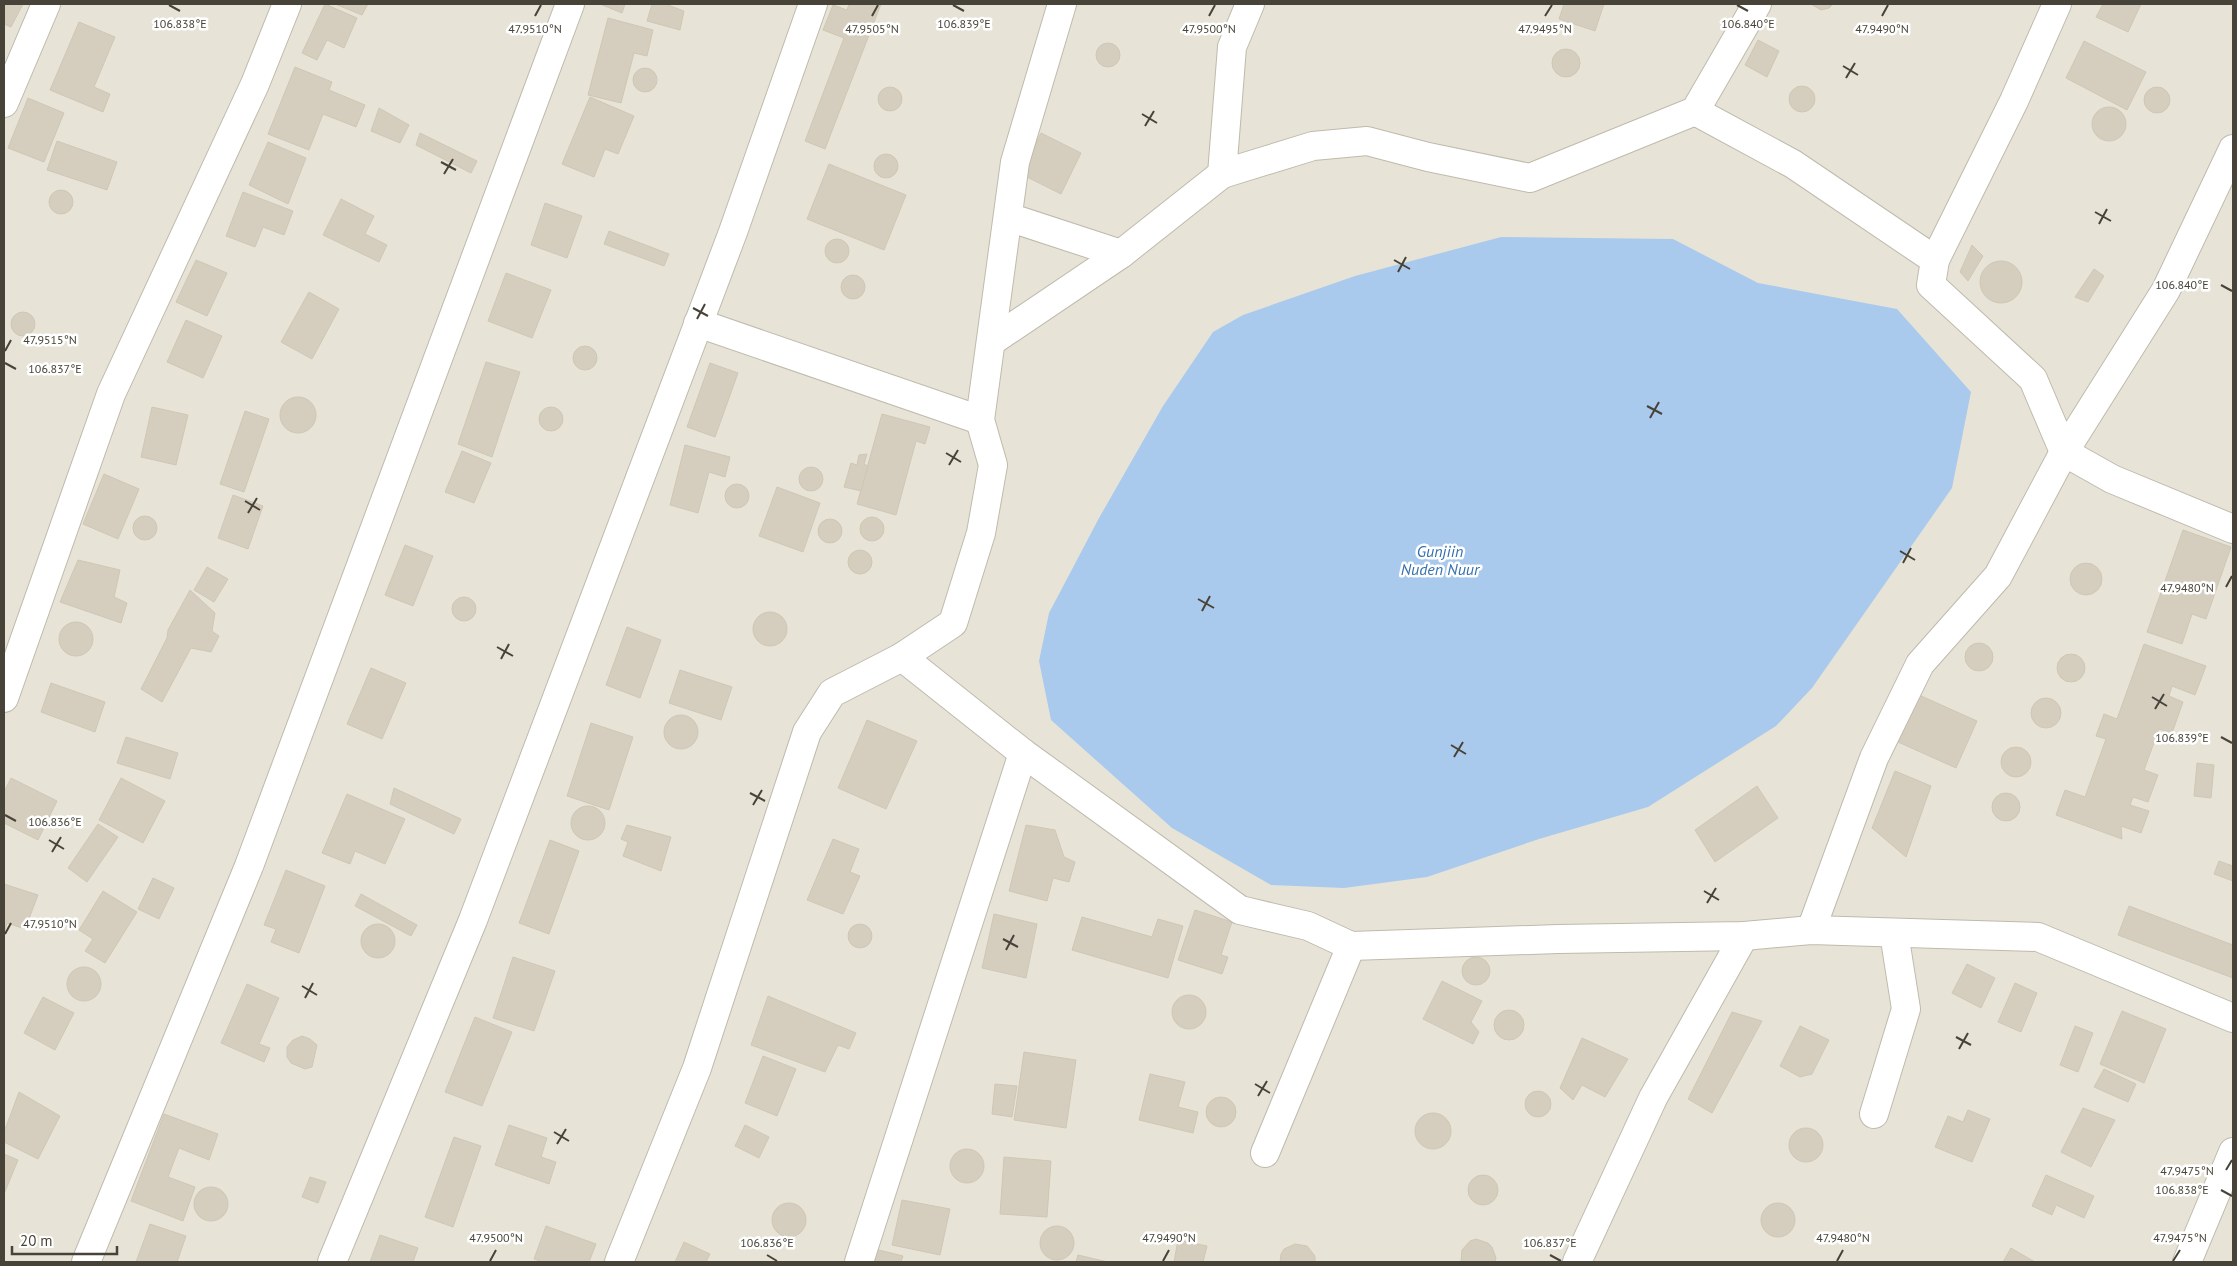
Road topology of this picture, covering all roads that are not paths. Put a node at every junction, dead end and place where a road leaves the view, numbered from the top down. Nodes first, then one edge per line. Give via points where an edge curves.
1 (46, 4) edge
2 (287, 4) edge
3 (570, 4) edge
4 (813, 4) edge
5 (1062, 4) edge
6 (1250, 4) edge
7 (1757, 4) edge
8 (2057, 4) edge
9 (4, 103) edge
10 (1695, 111) junction
11 (2233, 149) edge
12 (1222, 174) junction
13 (1008, 217) junction
14 (1121, 254) junction
15 (1936, 260) junction
16 (698, 323) junction
17 (992, 341) junction
18 (980, 420) junction
19 (2064, 452) junction
20 (2233, 529) edge
21 (902, 657) junction
22 (4, 698) edge
23 (1023, 753) junction
24 (1811, 930) junction
25 (1894, 933) junction
26 (1744, 936) junction
27 (1351, 946) junction
28 (2233, 1018) edge
29 (1874, 1114) dead end
30 (2233, 1152) edge
31 (1264, 1153) dead end
32 (86, 1262) edge
33 (332, 1262) edge
34 (619, 1262) edge
35 (859, 1262) edge
36 (1577, 1262) edge
37 (2187, 1262) edge

1 - 9 street
2 - 22 street via 255,84 111,394
3 - 32 street via 249,866
4 - 16 street
5 - 13 street via 1015,162
6 - 12 street via 1232,47
7 - 10 street
8 - 15 street via 2014,101
10 - 12 street via 1530,178 1367,141 1314,146
10 - 15 street via 1793,164
11 - 19 street via 2166,290
12 - 14 street
13 - 14 street
13 - 17 street
14 - 17 street
15 - 19 street via 1931,285 2033,379
16 - 18 street
16 - 33 street via 473,920
17 - 18 street
18 - 21 street via 994,466 981,533 953,623
19 - 20 street via 2112,479
19 - 24 street via 1998,576 1920,664 1874,758
21 - 23 street
21 - 34 street via 832,693 807,732 697,1068
23 - 27 street via 1240,910 1308,926
23 - 35 street
24 - 25 street
24 - 26 street
25 - 28 street via 2038,937
25 - 29 street via 1906,1009
26 - 27 street
26 - 36 street via 1653,1098
27 - 31 street
30 - 37 street

